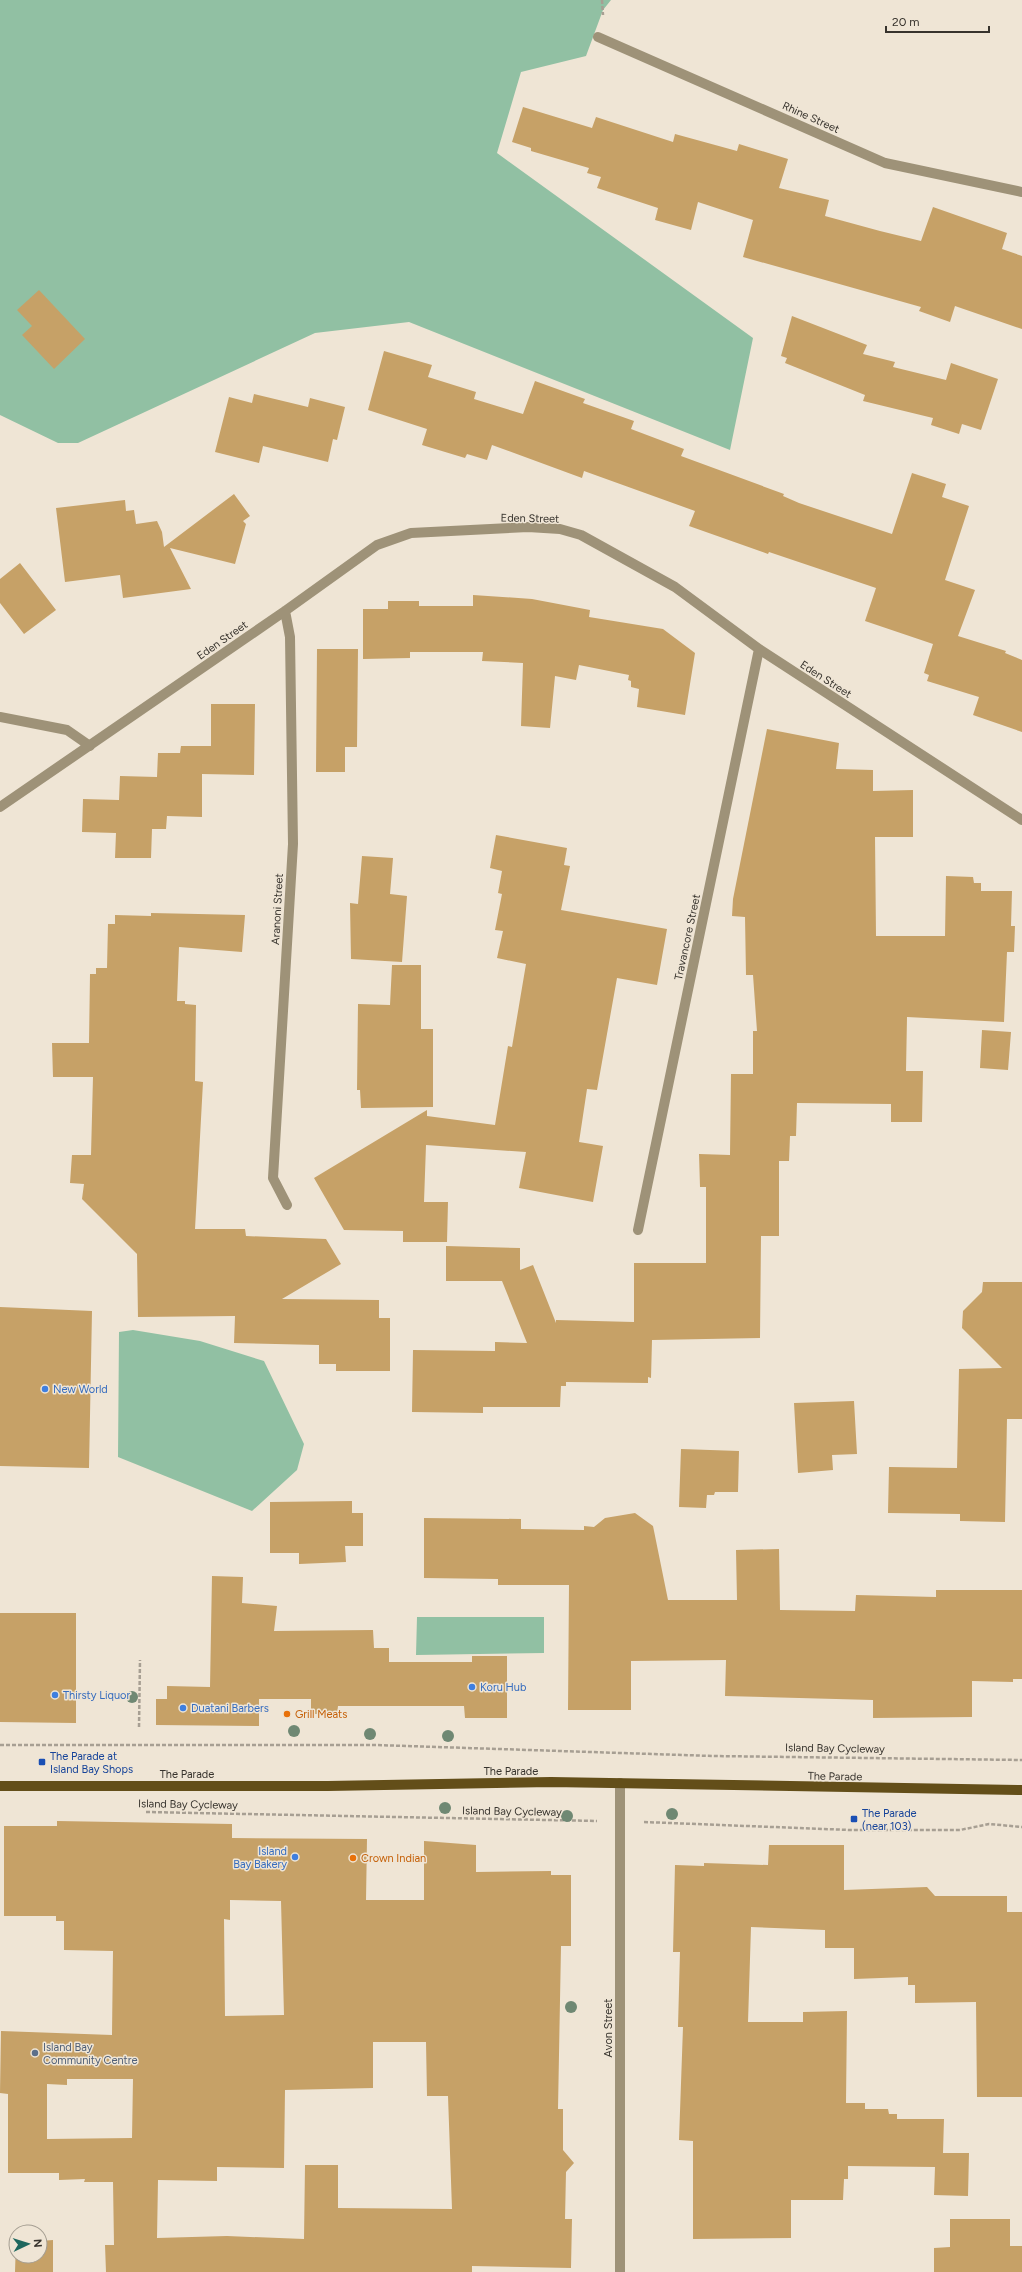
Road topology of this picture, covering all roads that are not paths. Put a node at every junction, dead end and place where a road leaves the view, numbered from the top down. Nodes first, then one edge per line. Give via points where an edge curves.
1 (598, 38) dead end
2 (1022, 192) edge
3 (285, 611) junction
4 (759, 649) junction
5 (0, 717) edge
6 (90, 746) junction
7 (0, 807) edge
8 (1022, 820) edge
9 (287, 1205) dead end
10 (638, 1230) dead end
11 (620, 1783) junction
12 (0, 1786) edge
13 (1022, 1790) edge
14 (620, 2272) edge

1 - 2 street, Rhine Street via 886,163
3 - 4 street, Eden Street via 377,545 411,533 528,527 560,529 581,535 675,587
3 - 6 street, Eden Street
3 - 9 street, Aranoni Street via 290,637 293,844 273,1178
4 - 8 street, Eden Street
4 - 10 street, Travancore Street
5 - 6 street via 67,730
6 - 7 street, Eden Street
11 - 12 main road, The Parade
11 - 13 main road, The Parade
11 - 14 street, Avon Street

